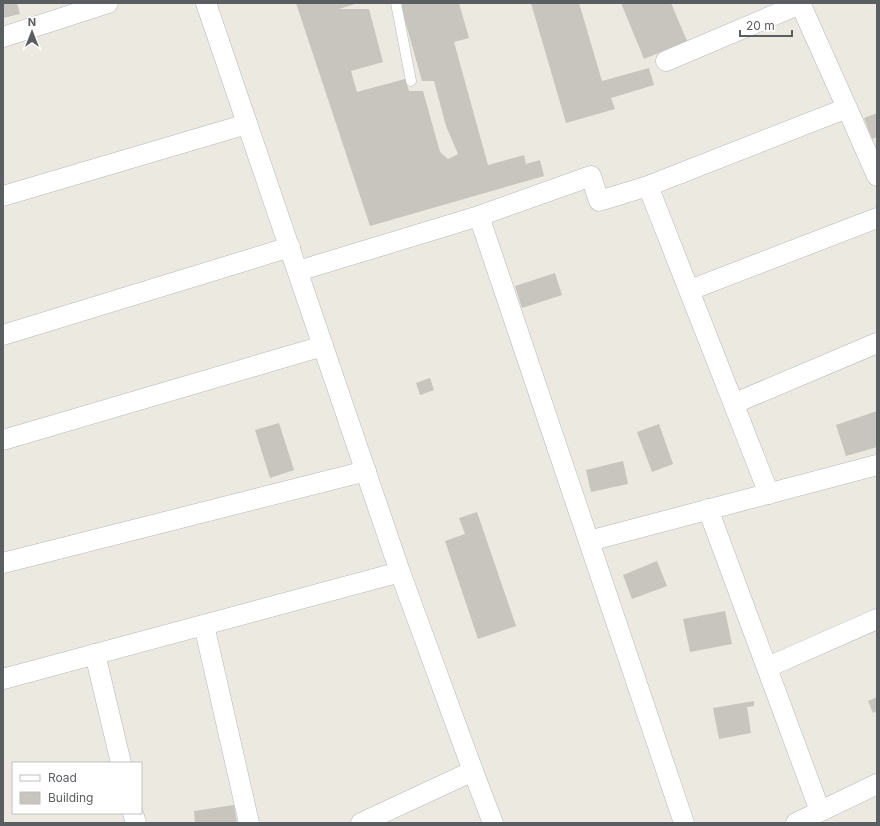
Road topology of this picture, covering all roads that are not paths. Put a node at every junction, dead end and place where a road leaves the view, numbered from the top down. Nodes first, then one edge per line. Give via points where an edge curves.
1 (108, 3) edge
2 (206, 3) edge
3 (396, 3) edge
4 (800, 3) edge
5 (86, 6) edge
6 (3, 37) edge
7 (666, 61) dead end
8 (411, 81) dead end
9 (847, 108) junction
10 (247, 124) junction
11 (877, 176) edge
12 (648, 186) junction
13 (3, 196) edge
14 (479, 216) junction
15 (877, 218) edge
16 (290, 247) junction
17 (298, 271) junction
18 (690, 290) junction
19 (3, 335) edge
20 (876, 345) edge
21 (323, 346) junction
22 (735, 403) junction
23 (3, 440) edge
24 (877, 465) edge
25 (366, 471) junction
26 (769, 494) junction
27 (708, 508) junction
28 (589, 541) junction
29 (3, 563) edge
30 (400, 572) junction
31 (877, 619) edge
32 (204, 625) junction
33 (95, 654) junction
34 (768, 667) junction
35 (3, 679) edge
36 (121, 762) edge
37 (473, 771) junction
38 (877, 784) edge
39 (820, 811) junction
40 (249, 823) edge
41 (361, 823) edge
42 (493, 823) edge
43 (684, 823) edge
44 (796, 823) edge

1 - 5 street
2 - 10 street
3 - 8 lane
4 - 7 street
4 - 9 street
5 - 6 street
9 - 11 street
9 - 12 street
10 - 13 street
10 - 16 street
12 - 14 street via 599,201 591,176
12 - 18 street
14 - 17 street
14 - 28 street
15 - 18 street
16 - 17 street
16 - 19 street
17 - 21 street
18 - 22 street
20 - 22 street
21 - 23 street
21 - 25 street
22 - 26 street
24 - 26 street
25 - 29 street
25 - 30 street
26 - 27 street
27 - 28 street
27 - 34 street
28 - 43 street
30 - 32 street
30 - 37 street
31 - 34 street
32 - 33 street
32 - 40 street
33 - 35 street
33 - 36 street
34 - 39 street
37 - 41 street
37 - 42 street
38 - 39 street
39 - 44 street

